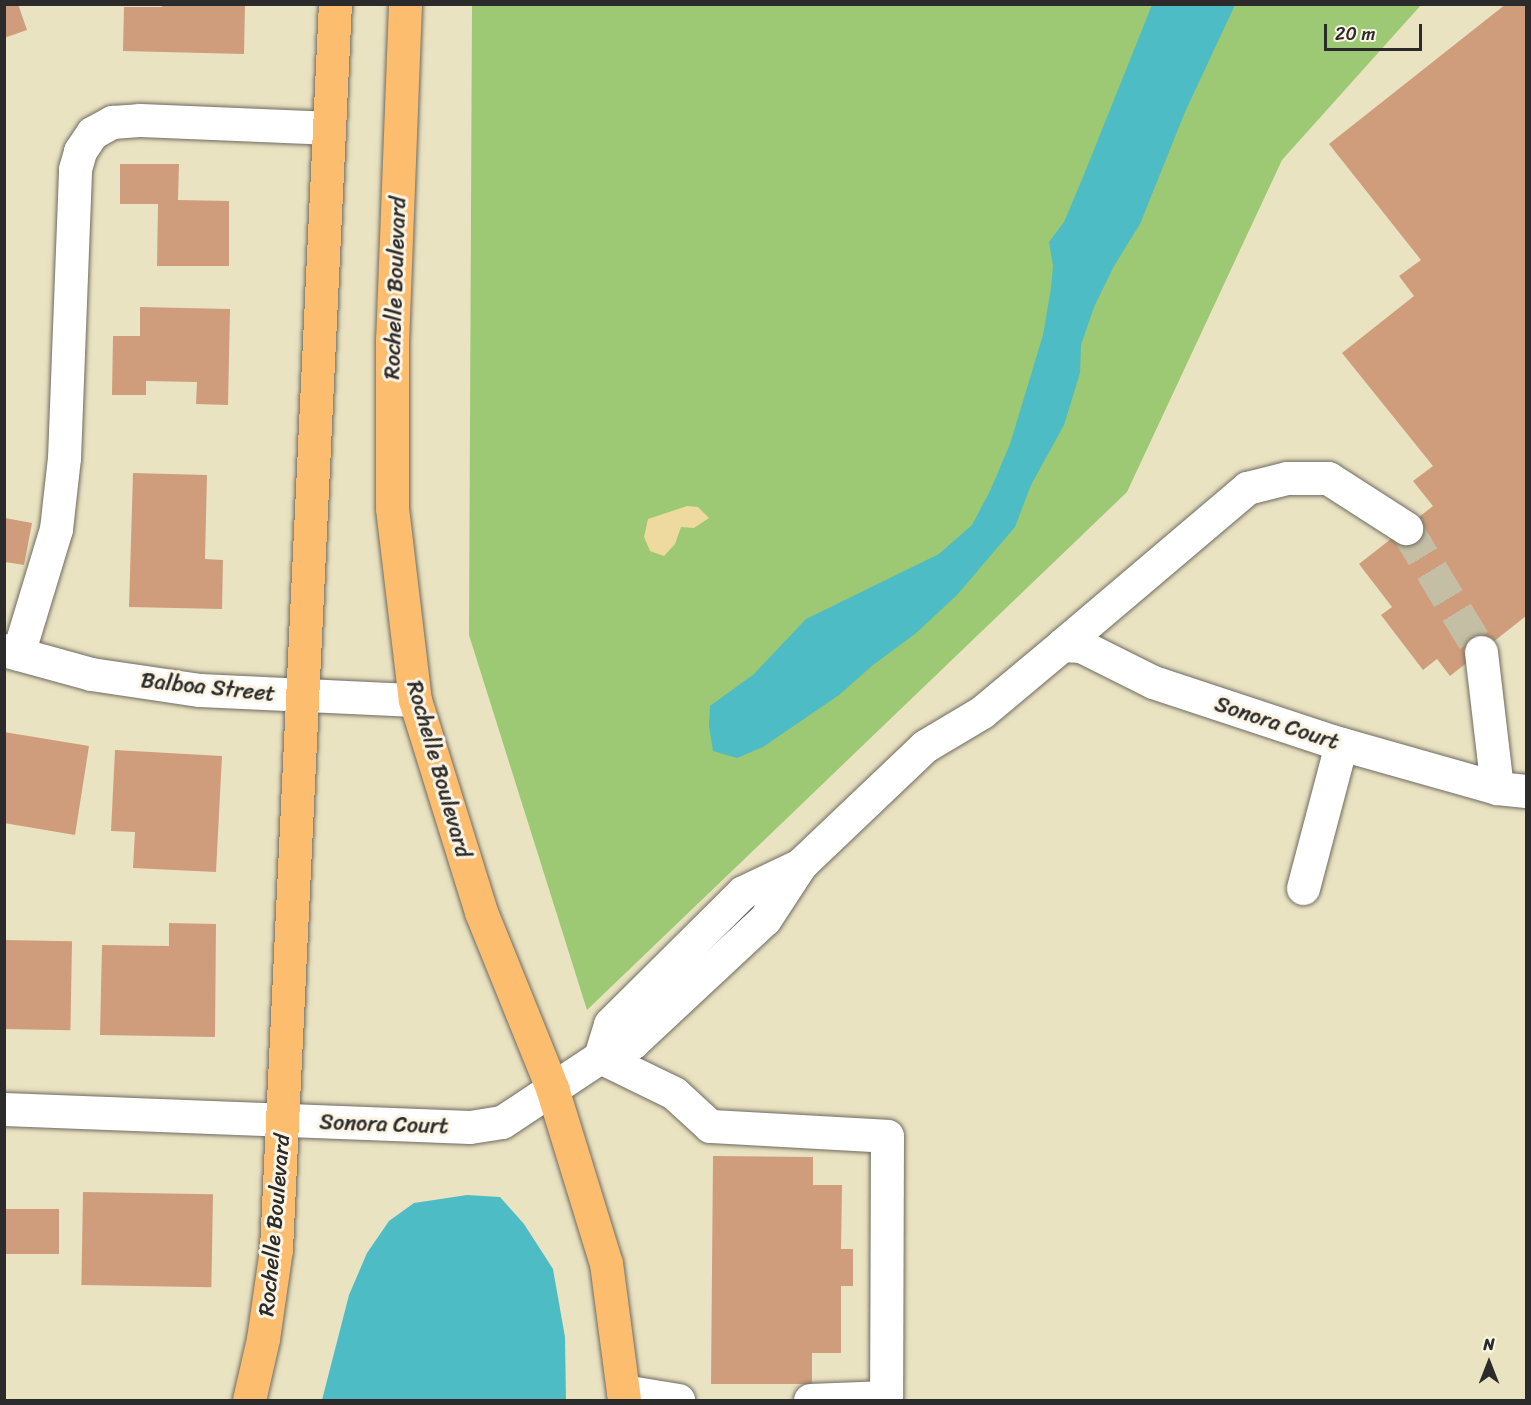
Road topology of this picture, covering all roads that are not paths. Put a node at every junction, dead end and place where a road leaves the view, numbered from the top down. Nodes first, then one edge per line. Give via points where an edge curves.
1 (335, 4) edge
2 (405, 4) edge
3 (328, 128) junction
4 (1406, 528) tunnel mouth
5 (1062, 645) junction
6 (11, 652) edge
7 (1481, 652) tunnel mouth
8 (303, 696) junction
9 (415, 700) junction
10 (1341, 744) junction
11 (1512, 790) edge
12 (1303, 888) dead end
13 (600, 1057) junction
14 (552, 1088) junction
15 (4, 1109) edge
16 (283, 1120) junction
17 (624, 1396) edge
18 (249, 1401) edge
19 (678, 1401) edge
20 (810, 1401) edge

1 - 3 main road, Rochelle Boulevard
2 - 9 main road, Rochelle Boulevard via 392,338 392,508
3 - 6 street via 112,122 92,133 80,151 75,169 62,482 56,529
3 - 8 main road, Rochelle Boulevard
4 - 5 street, Sonora Court via 1328,478 1287,478 1247,489
5 - 10 street, Sonora Court via 1081,646 1153,682
5 - 13 street, Sonora Court via 982,712 925,746 801,864 765,918 633,1042
6 - 8 street, Balboa Street via 92,675 200,690
7 - 11 street, Sonora Court
8 - 9 street, Balboa Street
8 - 16 main road, Rochelle Boulevard
9 - 14 main road, Rochelle Boulevard via 481,912
10 - 11 street, Sonora Court
10 - 12 street
13 - 14 street, Sonora Court
13 - 20 street via 674,1093 710,1126 887,1136 886,1397
14 - 16 street, Sonora Court via 502,1122 470,1127
14 - 17 main road, Rochelle Boulevard via 606,1263
15 - 16 street, Sonora Court
16 - 18 main road, Rochelle Boulevard via 276,1249
17 - 19 street

